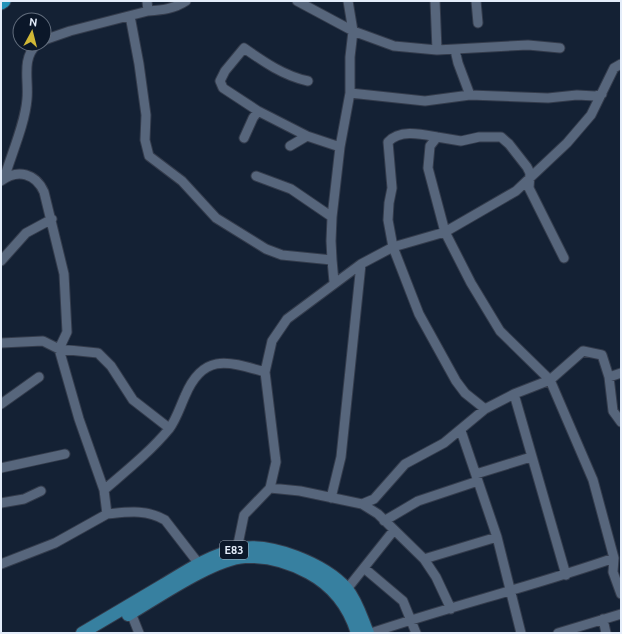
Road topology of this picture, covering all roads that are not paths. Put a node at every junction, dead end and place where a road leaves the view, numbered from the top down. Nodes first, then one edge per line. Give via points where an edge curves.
1 (4, 1) edge
2 (147, 1) edge
3 (186, 1) edge
4 (297, 1) edge
5 (348, 1) edge
6 (435, 1) edge
7 (476, 1) edge
8 (1, 3) edge
9 (148, 11) junction
10 (130, 16) junction
11 (478, 23) dead end
12 (353, 31) junction
13 (52, 37) edge
14 (560, 48) dead end
15 (437, 50) junction
16 (455, 50) junction
17 (30, 52) edge
18 (618, 66) edge
19 (308, 81) dead end
20 (350, 93) junction
21 (602, 94) junction
22 (470, 95) junction
23 (258, 111) junction
24 (307, 136) junction
25 (437, 137) junction
26 (244, 138) dead end
27 (290, 146) dead end
28 (340, 147) junction
29 (256, 176) dead end
30 (529, 179) junction
31 (2, 180) edge
32 (332, 217) junction
33 (52, 219) junction
34 (445, 232) junction
35 (393, 247) junction
36 (564, 258) dead end
37 (332, 260) junction
38 (1, 261) edge
39 (361, 264) junction
40 (334, 282) junction
41 (1, 343) edge
42 (59, 348) junction
43 (265, 372) junction
44 (621, 373) edge
45 (39, 377) dead end
46 (609, 377) junction
47 (550, 380) junction
48 (514, 394) junction
49 (1, 404) edge
50 (485, 409) junction
51 (621, 422) edge
52 (169, 428) junction
53 (461, 431) junction
54 (65, 454) dead end
55 (531, 457) junction
56 (1, 468) edge
57 (477, 477) junction
58 (270, 488) junction
59 (104, 490) junction
60 (41, 491) dead end
61 (331, 498) junction
62 (1, 503) edge
63 (362, 504) junction
64 (107, 514) junction
65 (384, 521) junction
66 (394, 530) junction
67 (497, 537) junction
68 (237, 549) junction
69 (614, 558) junction
70 (424, 559) junction
71 (294, 560) junction
72 (1, 564) edge
73 (199, 564) junction
74 (364, 568) junction
75 (566, 575) junction
76 (347, 590) junction
77 (510, 590) junction
78 (621, 594) edge
79 (451, 609) junction
80 (131, 613) junction
81 (621, 614) edge
82 (412, 619) junction
83 (603, 619) junction
84 (82, 633) edge
85 (98, 633) edge
86 (140, 633) edge
87 (357, 633) edge
88 (368, 633) edge
89 (371, 633) edge
90 (416, 633) edge
91 (521, 633) edge
92 (558, 633) edge
93 (606, 633) edge

1 - 8 highway
2 - 9 street
3 - 9 street via 164,10
4 - 12 street
5 - 12 street
6 - 15 street
7 - 11 street
9 - 10 street
10 - 13 street
10 - 37 street via 146,115 145,140 149,156 182,181 216,218 266,249 282,255
12 - 15 street via 394,46
12 - 20 street
14 - 16 street via 528,45
15 - 16 street
16 - 22 street
17 - 31 street via 26,112
18 - 21 street
19 - 23 street via 288,75 244,48 220,81 224,88
20 - 22 street via 425,101
20 - 28 street
21 - 22 street via 548,98
21 - 30 street via 592,115
23 - 24 street
23 - 26 street
24 - 27 street
24 - 28 street
25 - 30 street via 461,141 501,137 527,166
25 - 34 street via 430,146 428,168
25 - 35 street via 405,134 393,136 388,142 392,188 388,220
28 - 32 street
29 - 32 street via 291,189
30 - 34 street via 516,191
30 - 36 street via 529,188
31 - 33 street via 20,174 36,179 44,192
32 - 37 street
33 - 38 street via 26,233
33 - 42 street via 64,274 67,308 67,332
34 - 35 street
34 - 47 street via 471,283 500,331
35 - 39 street
35 - 50 street via 419,314 456,381 465,393
37 - 40 street
39 - 40 street
39 - 61 street via 341,457
40 - 43 street via 287,319 272,341
41 - 42 street via 43,341
42 - 52 street via 98,353 111,366 133,400
42 - 59 street via 79,419
43 - 52 street via 225,362 214,363 200,372 190,383
43 - 58 street via 276,462
44 - 46 street
45 - 49 street
46 - 47 street via 602,355 584,350
46 - 51 street via 613,411
47 - 48 street
47 - 69 street via 593,480
48 - 50 street
48 - 55 street
50 - 53 street
52 - 59 street
53 - 57 street
53 - 63 street via 405,464 374,499
54 - 56 street
55 - 57 street
55 - 75 street
57 - 65 street via 418,501
57 - 67 street
58 - 61 street
58 - 68 street via 244,515
59 - 64 street
60 - 62 street via 24,499
61 - 63 street
63 - 65 street
64 - 72 street via 55,543
64 - 73 street via 137,511 158,516 165,520
65 - 66 street
66 - 70 street
66 - 74 street
67 - 70 street
67 - 77 street
68 - 71 main road, E83 via 255,548
68 - 73 main road, E83
69 - 75 street
69 - 78 street via 613,572
70 - 79 street via 436,577
71 - 76 main road, E83 via 323,570
71 - 80 main road, E83 via 244,557 211,567
71 - 87 main road, E83 via 336,593 347,609
73 - 84 main road, E83
74 - 76 street
74 - 82 street via 403,601
75 - 77 street
76 - 88 main road, E83
77 - 79 street
77 - 91 street
79 - 82 street
80 - 85 main road, E83
80 - 86 street
81 - 83 street
82 - 89 street
82 - 90 street
83 - 92 street
83 - 93 street

